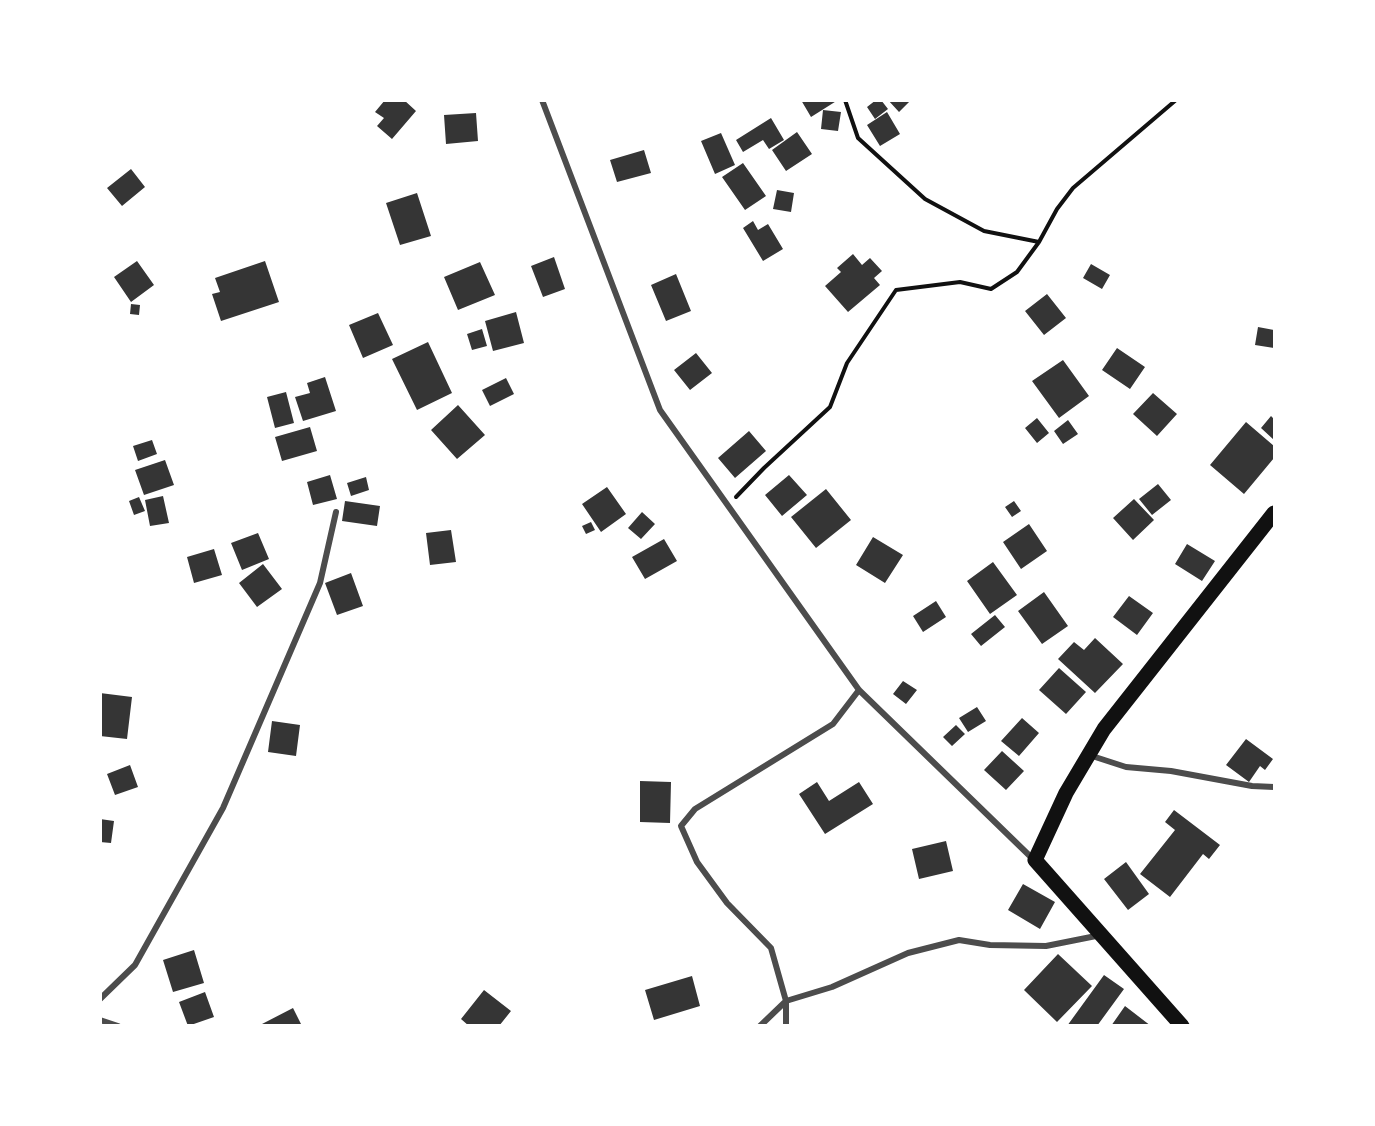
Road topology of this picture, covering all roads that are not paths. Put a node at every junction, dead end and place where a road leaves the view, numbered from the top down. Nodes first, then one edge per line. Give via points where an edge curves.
1 (542, 100) edge
2 (336, 512) dead end
3 (1275, 513) edge
4 (859, 690) junction
5 (1088, 755) junction
6 (1275, 787) edge
7 (1035, 860) junction
8 (1102, 935) junction
9 (100, 999) edge
10 (786, 1001) junction
11 (100, 1020) edge
12 (118, 1026) edge
13 (760, 1026) edge
14 (786, 1026) edge
15 (1182, 1026) edge

1 - 4 street via 660,410
2 - 9 street via 320,583 223,807 135,965
3 - 5 main road via 1104,729
4 - 7 street
4 - 10 street via 833,724 694,809 681,826 697,862 727,903 771,948
5 - 6 street via 1126,767
5 - 7 main road
7 - 8 main road
8 - 10 street via 1046,946 959,940 908,952 832,987
8 - 15 main road
10 - 13 street
10 - 14 street
11 - 12 street

